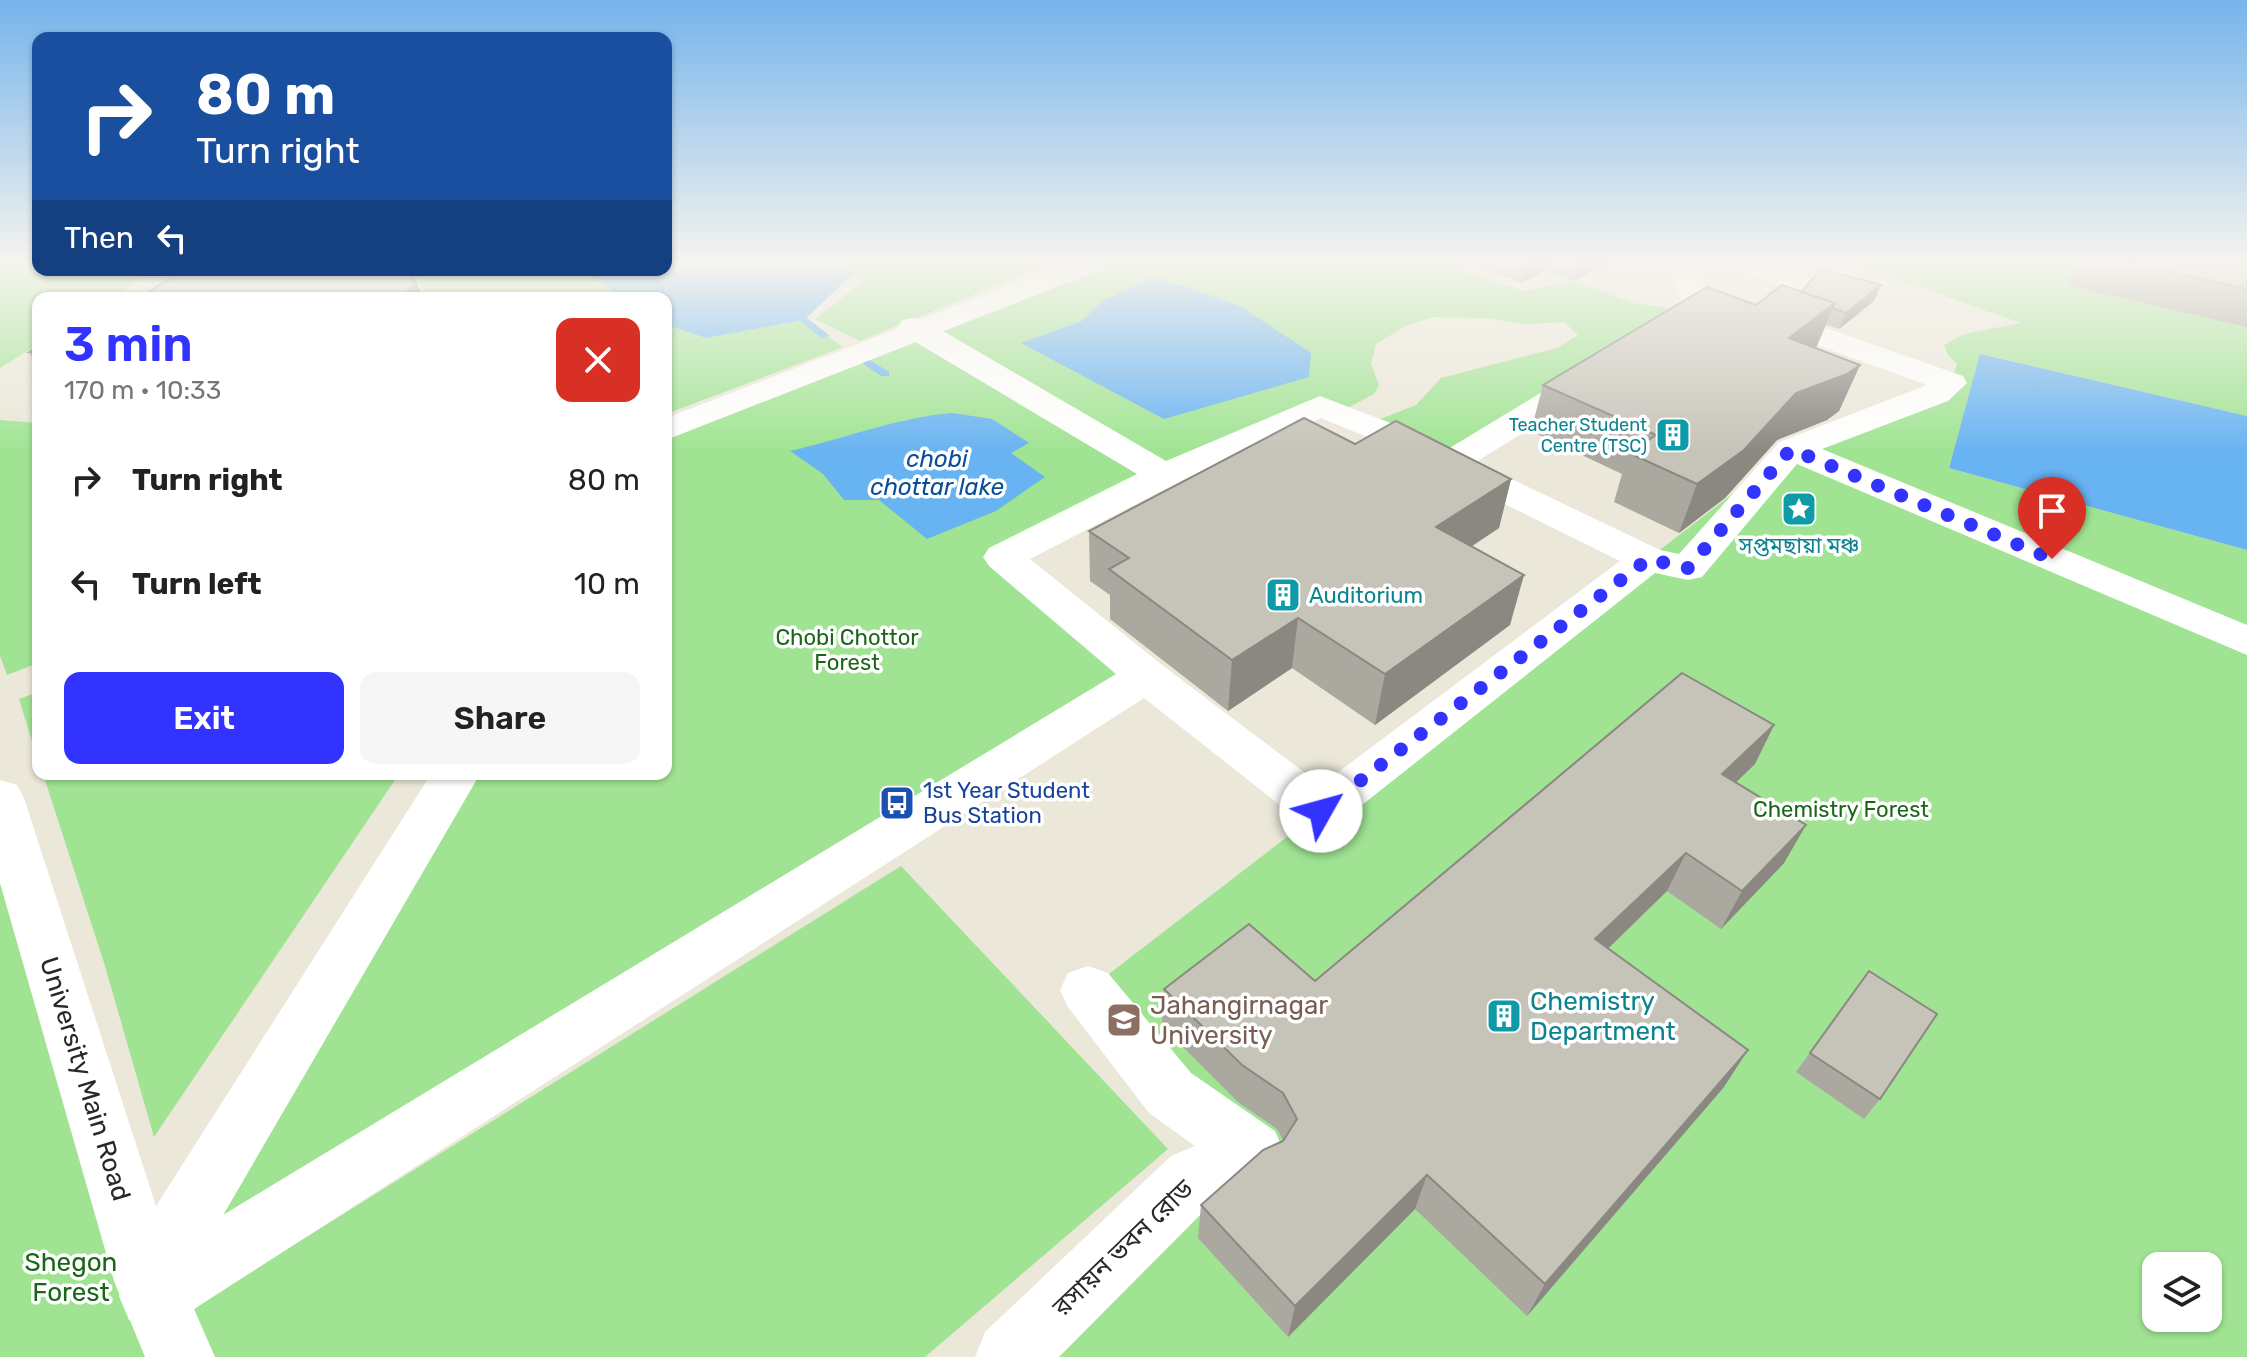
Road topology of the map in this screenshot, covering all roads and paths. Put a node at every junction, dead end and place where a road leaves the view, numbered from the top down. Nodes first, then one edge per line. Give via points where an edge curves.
1 (925, 325) edge
2 (926, 325) edge
3 (1675, 325) edge
4 (1790, 325) edge
5 (916, 329) junction
6 (672, 419) edge
7 (672, 428) edge
8 (1791, 449) junction
9 (1449, 463) junction
10 (1164, 475) junction
11 (1648, 559) junction
12 (2247, 641) edge
13 (1146, 676) junction
14 (452, 780) edge
15 (0, 798) edge
16 (1088, 990) dead end
17 (150, 1289) junction
18 (180, 1357) edge
19 (1010, 1357) edge

1 - 5 street
2 - 5 street
3 - 9 street
4 - 8 street via 1951,383 1936,394
5 - 6 street
5 - 7 street
5 - 10 street
8 - 11 street via 1688,568
8 - 12 street
9 - 10 street via 1320,406
9 - 11 street
10 - 13 street via 1003,557
11 - 13 street via 1321,811
13 - 17 street
14 - 17 street
15 - 17 street, University Main Road
16 - 19 street, রসায়ন ভবন রোড via 1170,1093 1253,1152 1193,1178
17 - 18 street, University Main Road

